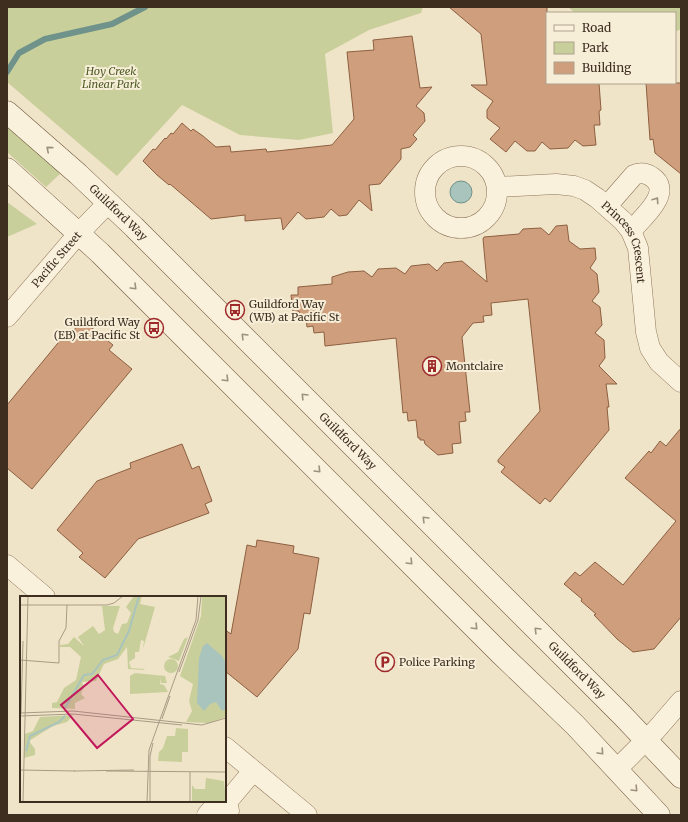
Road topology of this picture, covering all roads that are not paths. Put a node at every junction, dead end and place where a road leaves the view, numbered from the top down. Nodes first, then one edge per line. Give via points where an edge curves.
1 (7, 112) edge
2 (7, 169) edge
3 (497, 187) dead end
4 (108, 203) junction
5 (607, 206) junction
6 (631, 230) junction
7 (79, 233) junction
8 (7, 317) edge
9 (681, 382) edge
10 (7, 565) edge
11 (44, 596) edge
12 (681, 701) edge
13 (646, 741) junction
14 (226, 748) edge
15 (617, 769) junction
16 (253, 771) junction
17 (681, 777) edge
18 (224, 805) edge
19 (207, 815) edge
20 (307, 815) edge
21 (659, 815) edge

4 -> 1 main road, Guildford Way
2 - 7 main road
3 - 5 street, Princess Crescent via 570,185 585,190
4 - 7 street, Pacific Street
13 -> 4 main road, Guildford Way via 282,374
5 - 6 street, Princess Crescent
6 -> 5 street via 659,198 661,190 656,180 646,174 634,175
6 - 9 street, Princess Crescent via 638,248 648,343 659,362
7 - 8 street, Pacific Street
7 -> 15 main road
10 - 11 street
12 - 13 street
13 - 15 street
13 - 17 main road, Guildford Way
14 - 16 street
15 -> 21 main road
16 - 18 street
16 - 20 street
18 - 19 street

